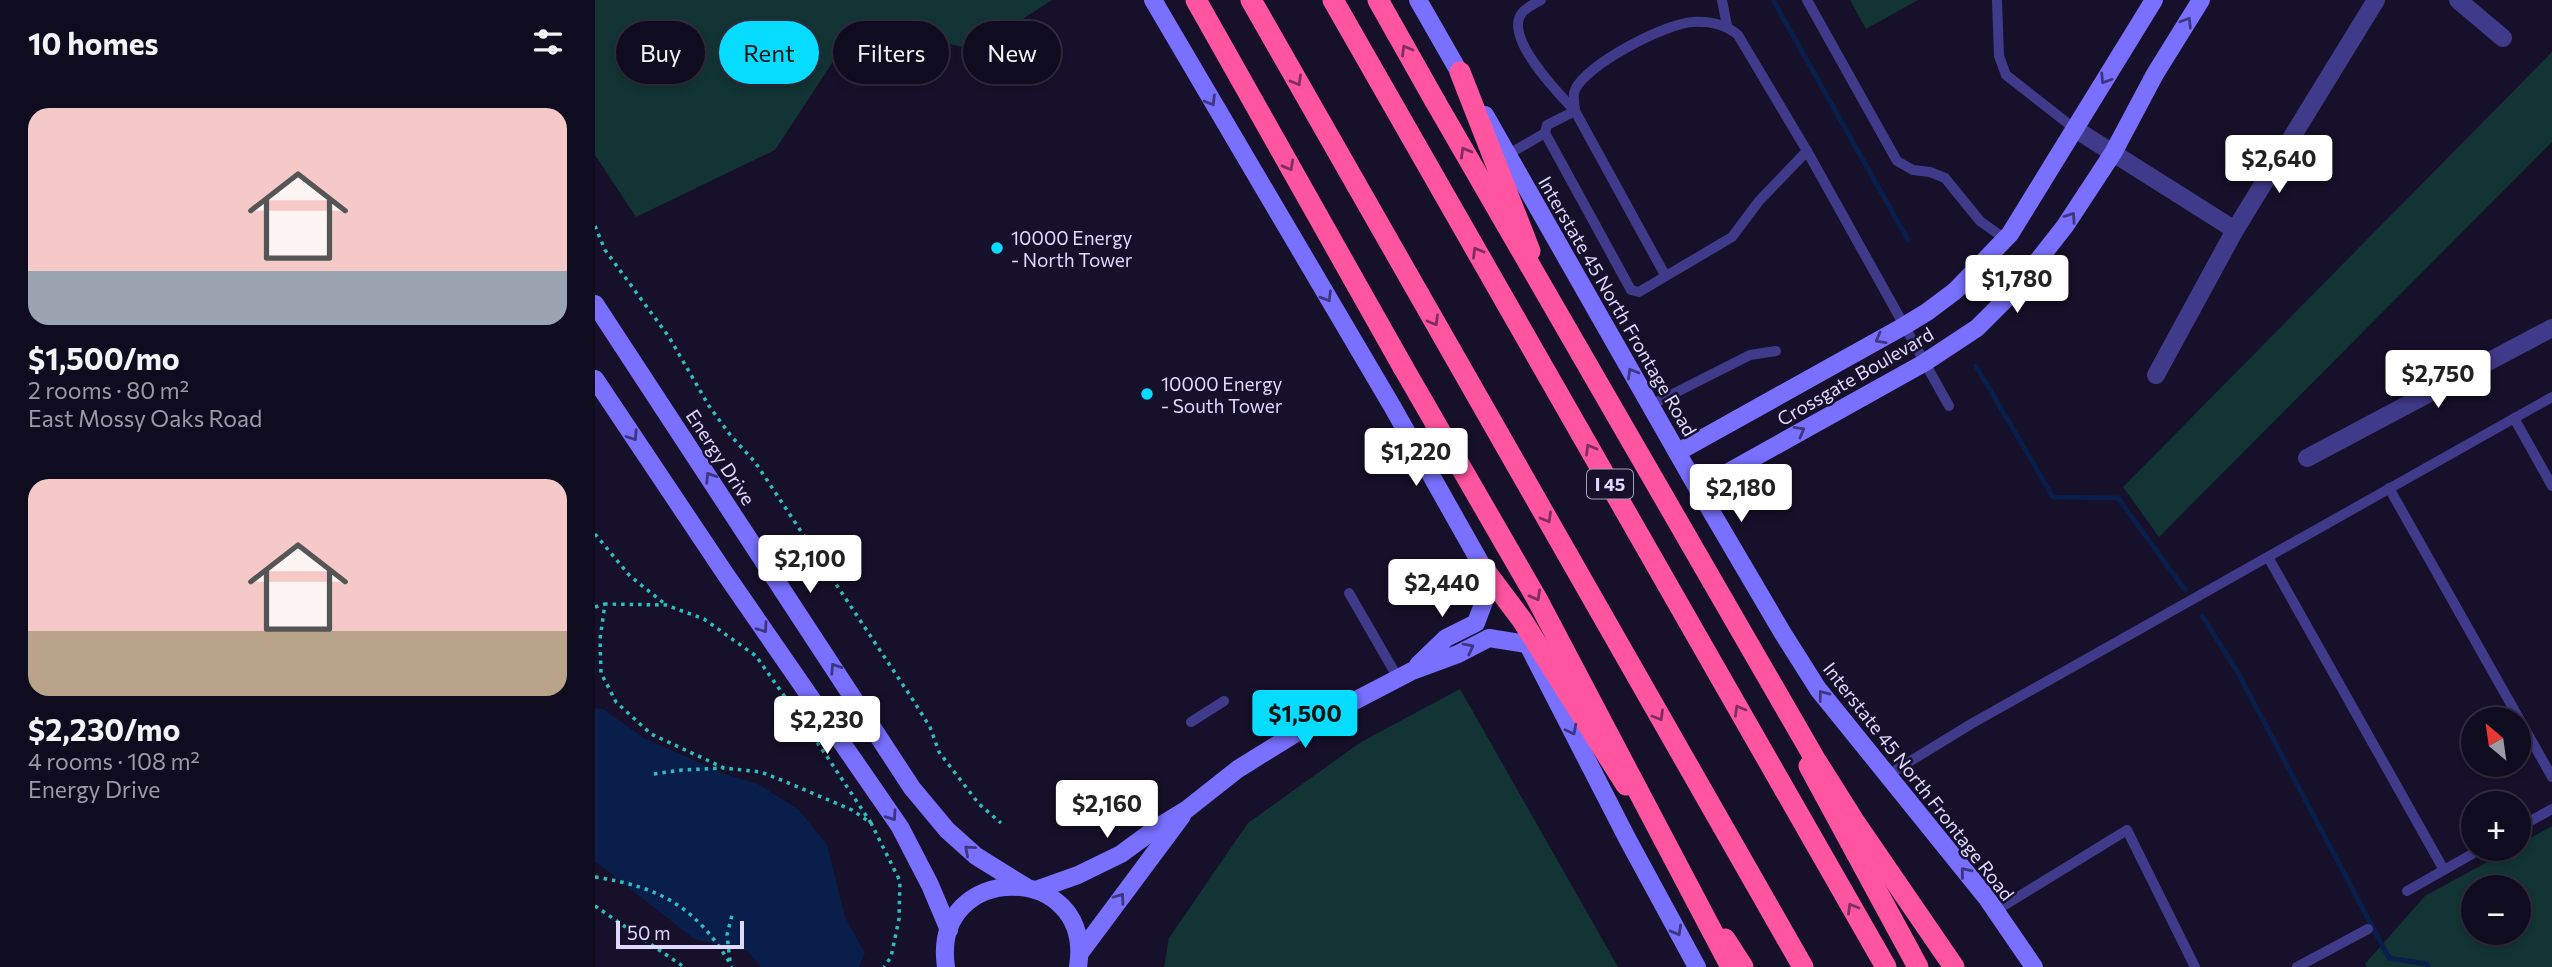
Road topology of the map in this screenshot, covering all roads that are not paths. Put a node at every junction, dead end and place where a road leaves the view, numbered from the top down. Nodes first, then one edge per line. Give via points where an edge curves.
1 (1153, 0) edge
2 (1196, 0) edge
3 (1251, 0) edge
4 (1333, 0) edge
5 (1378, 0) edge
6 (1418, 0) edge
7 (1541, 0) edge
8 (1722, 0) edge
9 (1807, 0) edge
10 (1997, 0) edge
11 (2154, 0) edge
12 (2201, 0) edge
13 (2376, 0) edge
14 (2458, 0) edge
15 (1727, 26) junction
16 (2503, 38) dead end
17 (1459, 72) junction
18 (1575, 111) junction
19 (2075, 129) junction
20 (1545, 133) junction
21 (1807, 151) junction
22 (2113, 153) junction
23 (1507, 155) junction
24 (2235, 230) junction
25 (2005, 239) junction
26 (1665, 275) junction
27 (595, 304) edge
28 (1904, 326) junction
29 (2552, 328) edge
30 (1776, 351) dead end
31 (1924, 363) junction
32 (2156, 375) dead end
33 (595, 379) edge
34 (2552, 397) edge
35 (1651, 405) junction
36 (1949, 406) dead end
37 (2514, 418) junction
38 (1678, 452) junction
39 (2307, 458) dead end
40 (2552, 486) edge
41 (2389, 488) junction
42 (1698, 489) junction
43 (2268, 557) junction
44 (1487, 575) junction
45 (1349, 593) dead end
46 (1527, 643) junction
47 (1405, 674) junction
48 (1224, 701) dead end
49 (1191, 722) dead end
50 (1886, 776) junction
51 (2552, 776) edge
52 (2552, 809) edge
53 (1186, 810) junction
54 (2531, 821) edge
55 (2461, 860) edge
56 (2444, 870) junction
57 (1031, 888) junction
58 (2407, 891) dead end
59 (1995, 911) junction
60 (2368, 929) dead end
61 (947, 938) junction
62 (1079, 960) edge
63 (934, 967) edge
64 (946, 967) edge
65 (1697, 967) edge
66 (1731, 967) edge
67 (1743, 967) edge
68 (1803, 967) edge
69 (1886, 967) edge
70 (1918, 967) edge
71 (1954, 967) edge
72 (2034, 967) edge
73 (2196, 967) edge
74 (2297, 967) edge

1 -> 44 street
2 -> 66 highway, bridge via 1538,599
3 -> 68 highway
69 -> 4 highway, I 45
71 -> 5 highway, bridge via 1815,759
6 - 17 street, Interstate 45 North Frontage Road
7 - 18 lane via 1522,12 1517,25 1520,38 1554,90
8 - 15 lane
9 - 25 lane via 1897,161 1945,178 1980,220
10 - 19 lane via 1999,56 2006,75
11 -> 19 street, Crossgate Boulevard
22 -> 12 street, Crossgate Boulevard
13 - 24 street
14 - 16 street
15 - 18 lane via 1690,22 1639,40 1587,72 1573,92
15 - 21 lane via 1738,35
17 - 23 street, Interstate 45 North Frontage Road
17 - 70 highway via 1526,244
18 - 20 lane via 1547,125
18 - 26 lane
19 - 22 street
19 - 25 street, Crossgate Boulevard
20 - 23 lane
20 - 26 lane via 1631,290 1639,292
21 - 26 lane via 1732,237
21 - 28 lane
22 - 24 street
31 -> 22 street, Crossgate Boulevard via 1977,327 2015,290
35 -> 23 street, Interstate 45 North Frontage Road
24 - 32 street
25 - 28 street, Crossgate Boulevard via 1955,290
57 -> 27 street, Energy Drive via 976,856 912,788
28 - 31 lane
28 -> 38 street, Crossgate Boulevard
29 - 39 street
30 - 35 lane via 1750,355
31 - 36 lane
42 -> 31 street, Crossgate Boulevard
33 -> 61 street via 900,827 930,885
34 - 37 lane
35 - 38 street, Interstate 45 North Frontage Road
37 - 40 lane
37 - 41 lane
38 - 42 street, Interstate 45 North Frontage Road
41 - 43 lane
41 - 51 lane
50 -> 42 street, Interstate 45 North Frontage Road via 1818,690
43 - 50 lane
43 - 56 lane
44 - 46 street
44 - 47 street via 1476,623 1446,638
44 - 67 highway via 1522,620
45 - 47 lane
47 -> 46 street via 1489,638
46 -> 65 street
47 - 53 street via 1312,723 1238,769
48 - 49 lane
59 -> 50 street, Interstate 45 North Frontage Road
52 - 54 lane
53 - 57 street via 1121,854 1078,875
62 -> 53 street
55 - 56 lane
56 - 58 lane
57 - 61 street via 1005,886 984,891 966,903
57 - 62 street, Energy Drive via 1065,910 1076,930
59 - 72 street, Interstate 45 North Frontage Road
59 - 73 lane via 2127,830
60 - 74 lane
61 - 63 street
61 - 64 street

